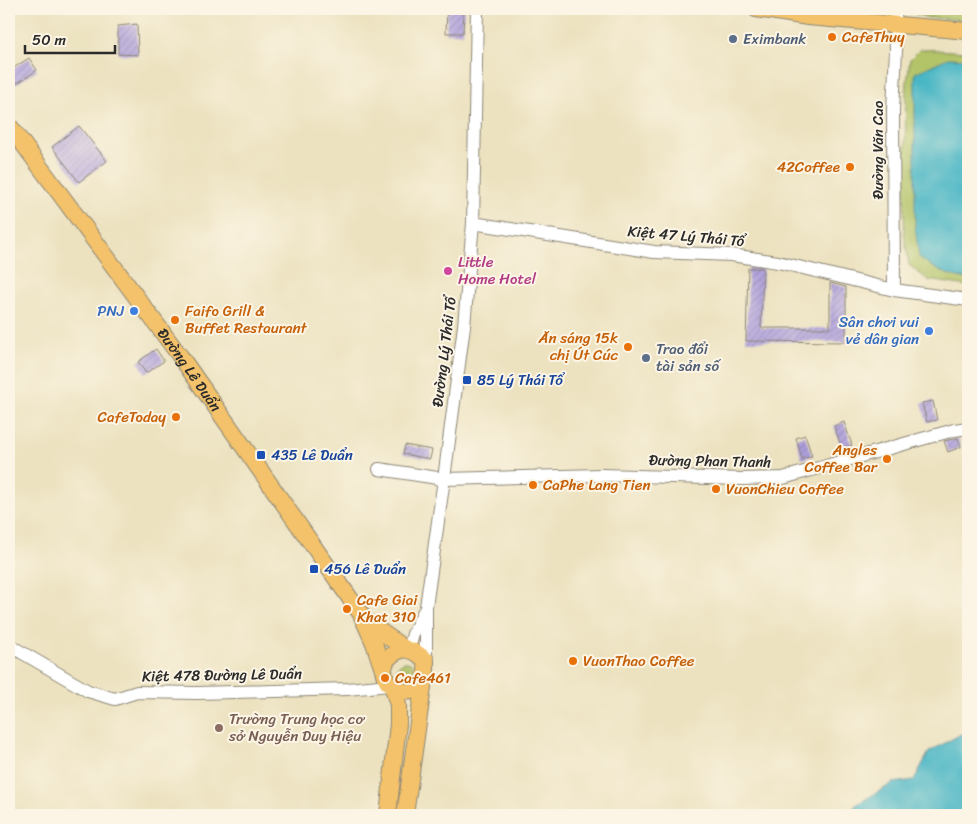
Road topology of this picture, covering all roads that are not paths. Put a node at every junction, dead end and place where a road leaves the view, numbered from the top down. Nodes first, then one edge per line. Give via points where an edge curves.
1 (477, 9) edge
2 (756, 9) edge
3 (809, 13) edge
4 (896, 16) edge
5 (968, 31) edge
6 (9, 125) edge
7 (473, 223) junction
8 (894, 290) junction
9 (968, 300) edge
10 (968, 428) edge
11 (380, 470) dead end
12 (444, 479) junction
13 (426, 607) junction
14 (364, 618) junction
15 (9, 645) edge
16 (407, 649) junction
17 (426, 660) junction
18 (424, 680) junction
19 (389, 683) junction
20 (388, 815) edge
21 (405, 815) edge

1 - 7 street, Đường Lý Thái Tổ
2 - 3 main road
3 - 4 main road
4 - 5 main road
4 - 8 street, Đường Văn Cao
6 - 14 main road, Đường Lê Duẩn via 147,310
7 - 8 street, Kiệt 47 Lý Thái Tổ via 654,252 731,255 778,262
7 - 12 street, Đường Lý Thái Tổ via 464,326
8 - 9 street, Kiệt 47 Lý Thái Tổ
10 - 12 street, Đường Phan Thanh via 783,478 602,475
11 - 12 street, Đường Phan Thanh
12 - 13 street, Đường Lý Thái Tổ
13 - 16 street, Đường Lý Thái Tổ
13 - 17 street, Đường Lý Thái Tổ
14 - 16 main road, Đường Lê Duẩn
14 - 19 main road, Đường Lê Duẩn
15 - 19 street, Kiệt 478 Đường Lê Duẩn via 88,691 115,699 137,692 347,689
16 - 17 main road
16 - 19 main road via 388,658 384,670
17 - 18 main road
18 - 19 main road via 407,692
18 - 21 main road
19 - 20 main road, Đường Lê Duẩn via 398,705 398,724

